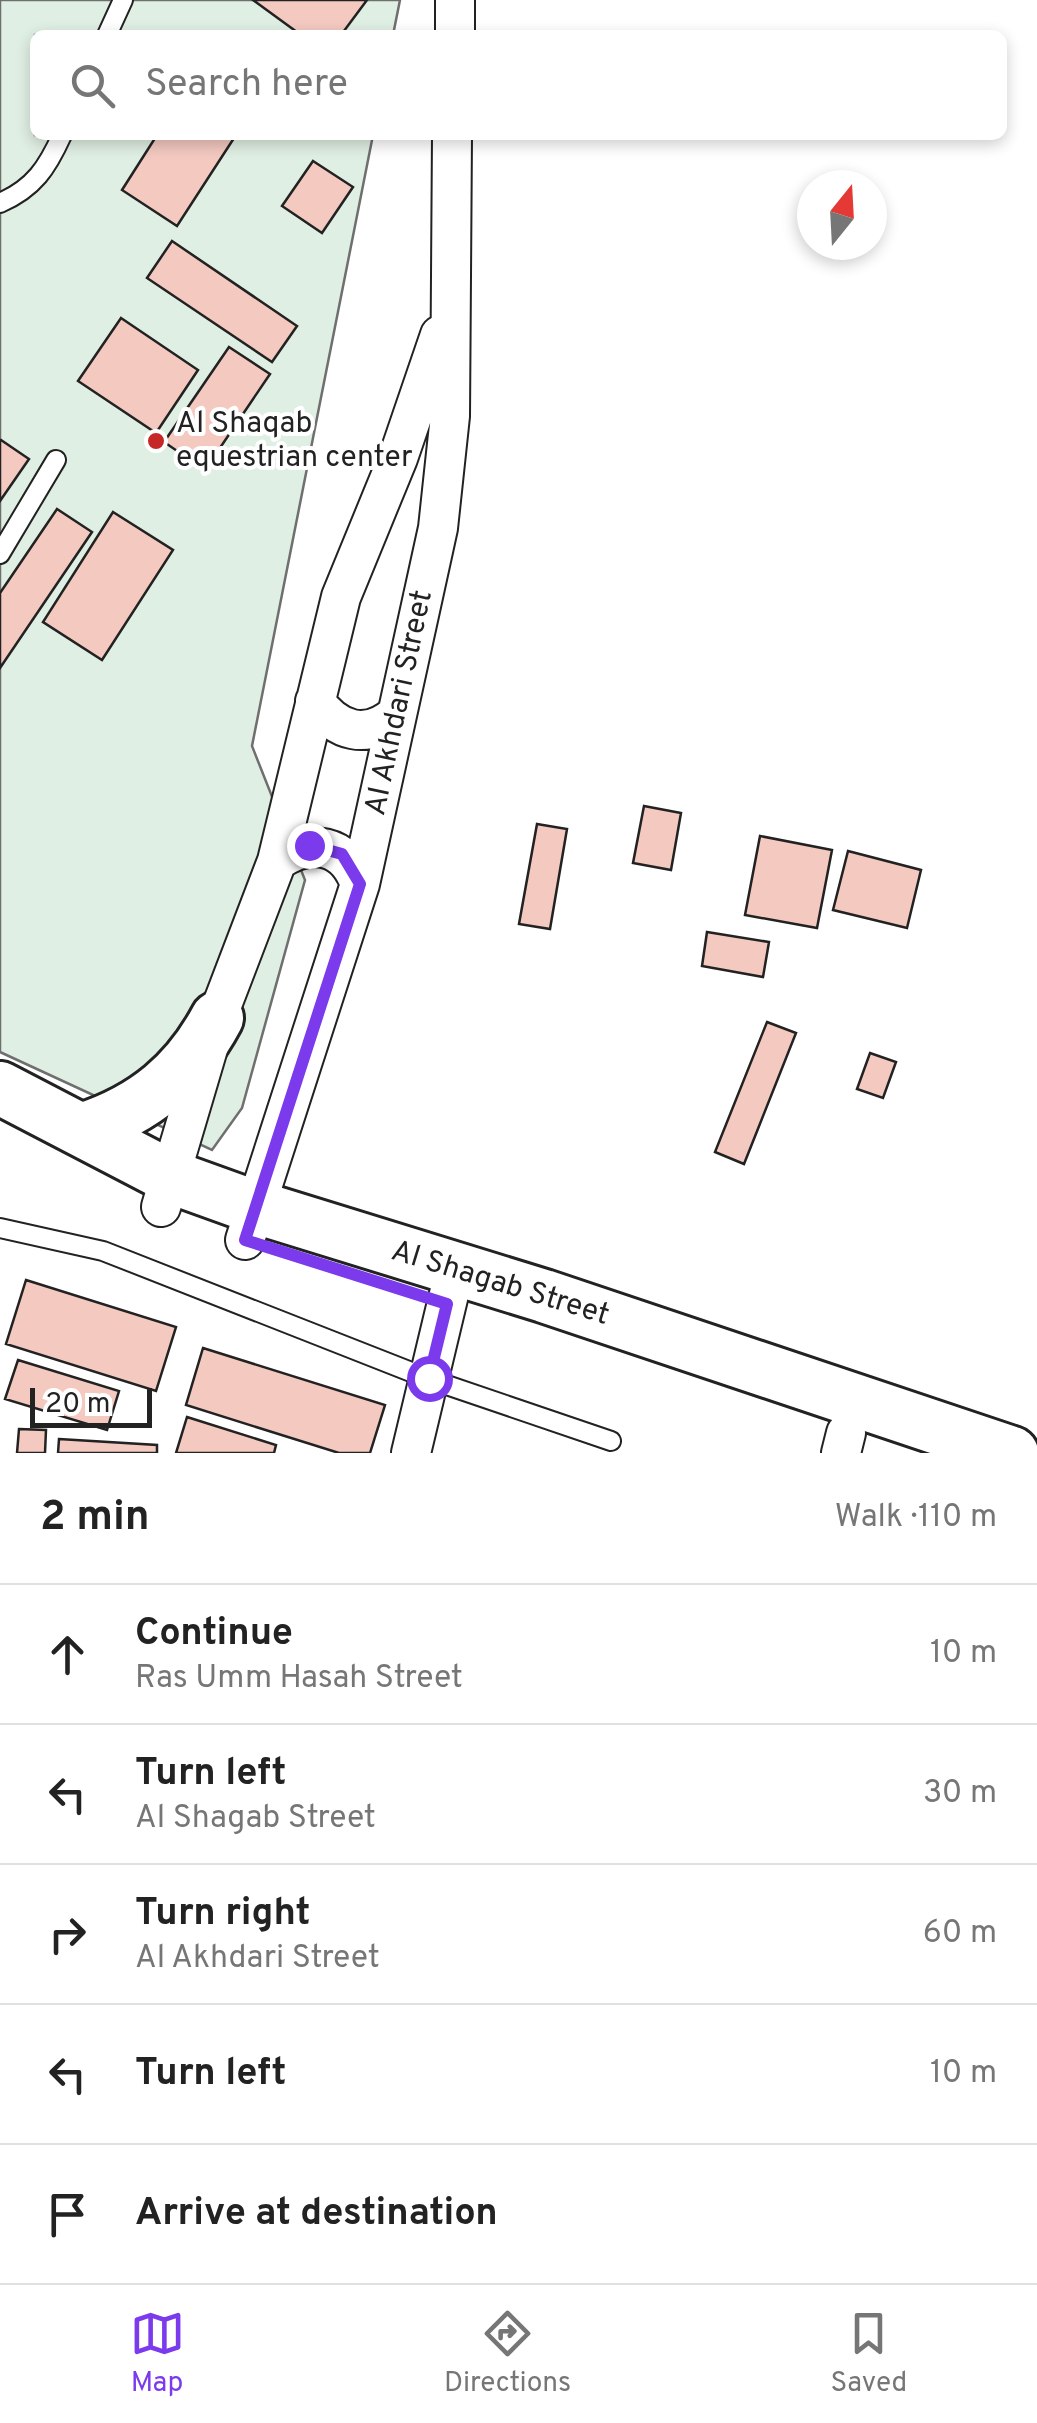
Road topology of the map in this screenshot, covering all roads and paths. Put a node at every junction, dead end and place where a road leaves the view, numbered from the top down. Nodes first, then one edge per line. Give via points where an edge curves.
1 (123, 0) edge
2 (455, 0) edge
3 (109, 30) edge
4 (454, 30) edge
5 (60, 140) edge
6 (452, 140) edge
7 (0, 204) edge
8 (448, 304) junction
9 (56, 460) dead end
10 (0, 554) edge
11 (315, 701) junction
12 (397, 714) junction
13 (278, 861) junction
14 (360, 884) junction
15 (217, 1018) junction
16 (0, 1088) edge
17 (0, 1120) edge
18 (84, 1130) junction
19 (166, 1192) junction
20 (249, 1224) junction
21 (0, 1228) edge
22 (451, 1287) junction
23 (429, 1378) junction
24 (611, 1441) dead end
25 (843, 1443) edge
26 (411, 1453) edge
27 (904, 1453) edge
28 (1012, 1453) edge

1 - 3 lane
2 - 4 street
5 - 7 lane via 46,171
6 - 8 street, Al Akhdari Street
8 - 11 street, Al Akhdari Street via 417,407 351,567
8 - 12 street, Al Akhdari Street via 446,472
9 - 10 lane
11 - 12 street via 334,723 360,732
11 - 13 street, Al Akhdari Street
12 - 14 street, Al Akhdari Street
13 - 14 street via 309,845 326,847 354,868
13 - 15 street, Al Akhdari Street
14 - 20 street, Al Akhdari Street
15 - 18 street via 163,1088
15 - 19 street, Al Akhdari Street
16 - 18 street, Al Shagab Street
17 - 19 street, Al Shagab Street
18 - 19 street, Al Shagab Street
19 - 20 street, Al Shagab Street
20 - 22 street, Al Shagab Street
21 - 23 lane via 103,1251
22 - 23 street
22 - 25 street, Al Shagab Street
22 - 28 street, Al Shagab Street
23 - 24 lane
23 - 26 street
25 - 27 street, Al Shagab Street

